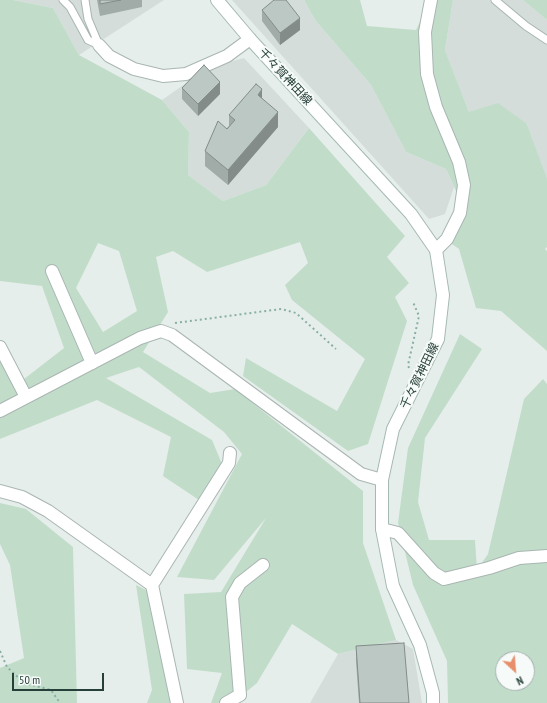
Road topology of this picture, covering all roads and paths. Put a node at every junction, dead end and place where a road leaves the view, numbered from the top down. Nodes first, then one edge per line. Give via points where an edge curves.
1 (63, 0) edge
2 (85, 0) edge
3 (217, 0) edge
4 (431, 0) edge
5 (495, 0) edge
6 (250, 38) junction
7 (547, 40) edge
8 (99, 45) junction
9 (436, 250) junction
10 (52, 271) dead end
11 (414, 302) dead end
12 (161, 331) junction
13 (0, 347) edge
14 (336, 349) dead end
15 (92, 363) junction
16 (416, 384) junction
17 (26, 397) junction
18 (0, 411) edge
19 (230, 453) dead end
20 (382, 480) junction
21 (0, 491) edge
22 (382, 529) junction
23 (547, 556) edge
24 (263, 565) dead end
25 (152, 585) junction
26 (0, 651) edge
27 (60, 703) edge
28 (177, 703) edge
29 (226, 703) edge
30 (433, 703) edge

1 - 8 lane via 70,7 88,40
2 - 8 lane via 88,19
3 - 6 street, 千々賀神田線
4 - 9 street via 425,32 427,74 436,107 459,162 464,185 460,213 447,239
5 - 7 lane
6 - 8 street via 227,56 186,74 163,76 134,69 109,56
6 - 9 street, 千々賀神田線 via 412,214
9 - 16 street, 千々賀神田線 via 443,296 438,339
10 - 15 street
11 - 16 path via 419,316 408,365
12 - 14 path via 170,324 281,309 296,313
12 - 15 street via 140,338
12 - 20 street via 172,335 361,474
13 - 17 street
15 - 17 street
16 - 20 street, 千々賀神田線 via 393,429
17 - 18 street
19 - 25 street via 229,463
20 - 22 street, 千々賀神田線
21 - 25 street via 22,497 48,512
22 - 23 street via 398,533 434,573 444,580 519,558
22 - 30 street, 千々賀神田線 via 393,586 420,645 433,693
24 - 29 street via 240,583 232,597 240,695
25 - 28 street
26 - 27 path via 7,667 24,683 51,690

